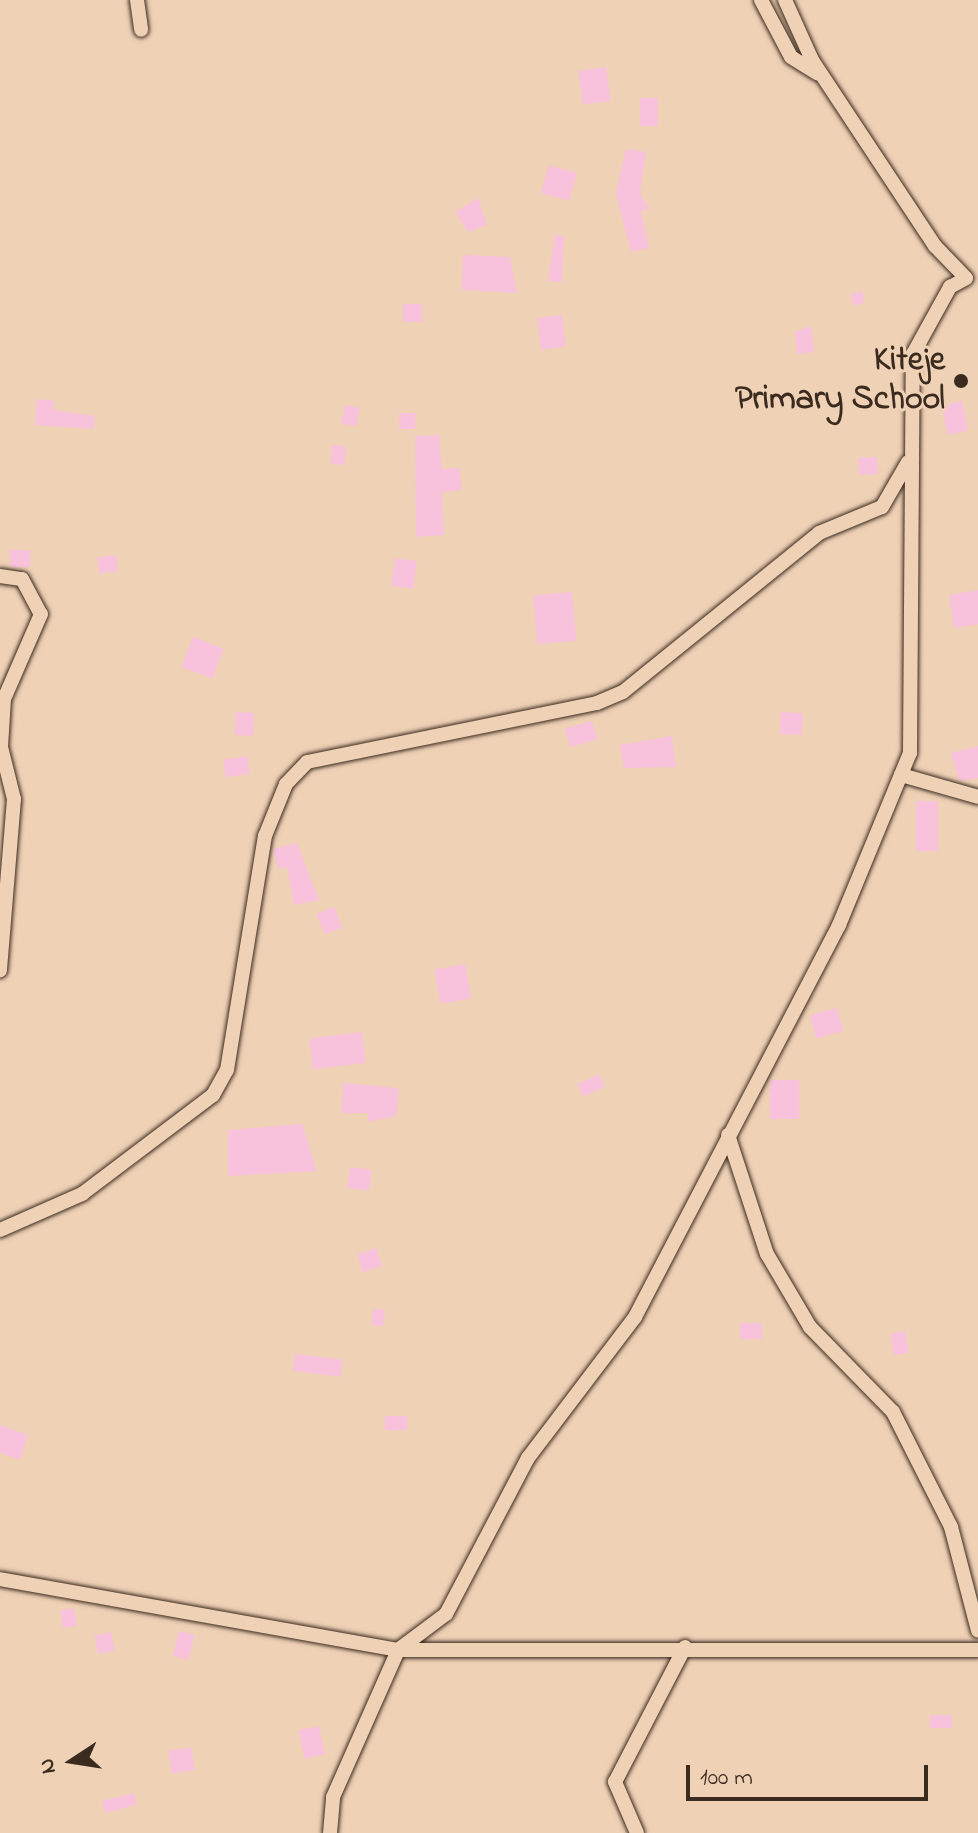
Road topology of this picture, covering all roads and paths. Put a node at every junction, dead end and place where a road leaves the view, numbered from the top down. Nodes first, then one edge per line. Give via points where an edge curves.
1 (137, 0) edge
2 (761, 0) edge
3 (785, 0) edge
4 (141, 30) dead end
5 (823, 77) junction
6 (972, 280) edge
7 (908, 462) junction
8 (0, 576) edge
9 (901, 775) junction
10 (978, 797) edge
11 (0, 970) edge
12 (728, 1135) junction
13 (0, 1230) edge
14 (0, 1579) edge
15 (978, 1631) edge
16 (685, 1647) junction
17 (398, 1650) junction
18 (978, 1650) edge
19 (330, 1833) edge
20 (637, 1833) edge

1 - 4 street
2 - 5 street via 791,57
3 - 5 street
5 - 6 street via 935,246
6 - 7 street via 950,287 913,354
7 - 9 street via 914,714
7 - 13 street via 882,507 819,533 623,692 307,762 286,784 265,836 227,1070 213,1095 82,1194
8 - 11 street via 22,579 41,614 4,699 1,747 14,799
9 - 10 street
9 - 12 street via 839,925
12 - 15 street via 767,1254 810,1327 893,1412 951,1527
12 - 17 street via 635,1317 528,1458 446,1614
14 - 17 street
16 - 17 street
16 - 18 street
16 - 20 street via 615,1782
17 - 19 street via 333,1797

